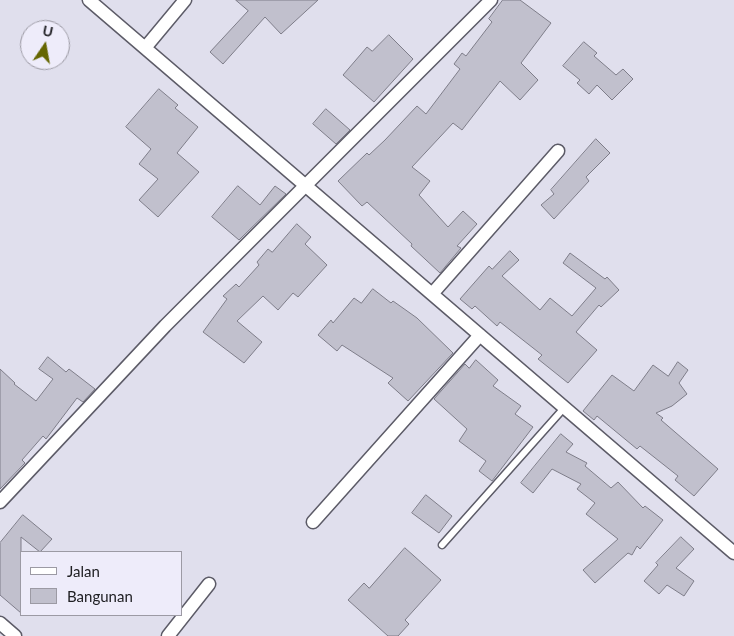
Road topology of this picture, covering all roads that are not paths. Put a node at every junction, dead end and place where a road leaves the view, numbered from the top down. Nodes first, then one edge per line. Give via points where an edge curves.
1 (89, 0) edge
2 (185, 0) edge
3 (491, 0) edge
4 (144, 48) junction
5 (558, 151) dead end
6 (306, 186) junction
7 (432, 294) junction
8 (480, 335) junction
9 (564, 408) junction
10 (0, 502) edge
11 (313, 522) dead end
12 (442, 545) dead end
13 (734, 552) edge
14 (209, 584) dead end
15 (0, 623) edge
16 (15, 636) edge
17 (168, 636) edge

1 - 4 street
2 - 4 street
3 - 6 street
4 - 6 street
5 - 7 street
6 - 7 street
6 - 10 street via 165,326
7 - 8 street
8 - 9 street
8 - 11 street
9 - 12 lane
9 - 13 street
14 - 17 street
15 - 16 street

